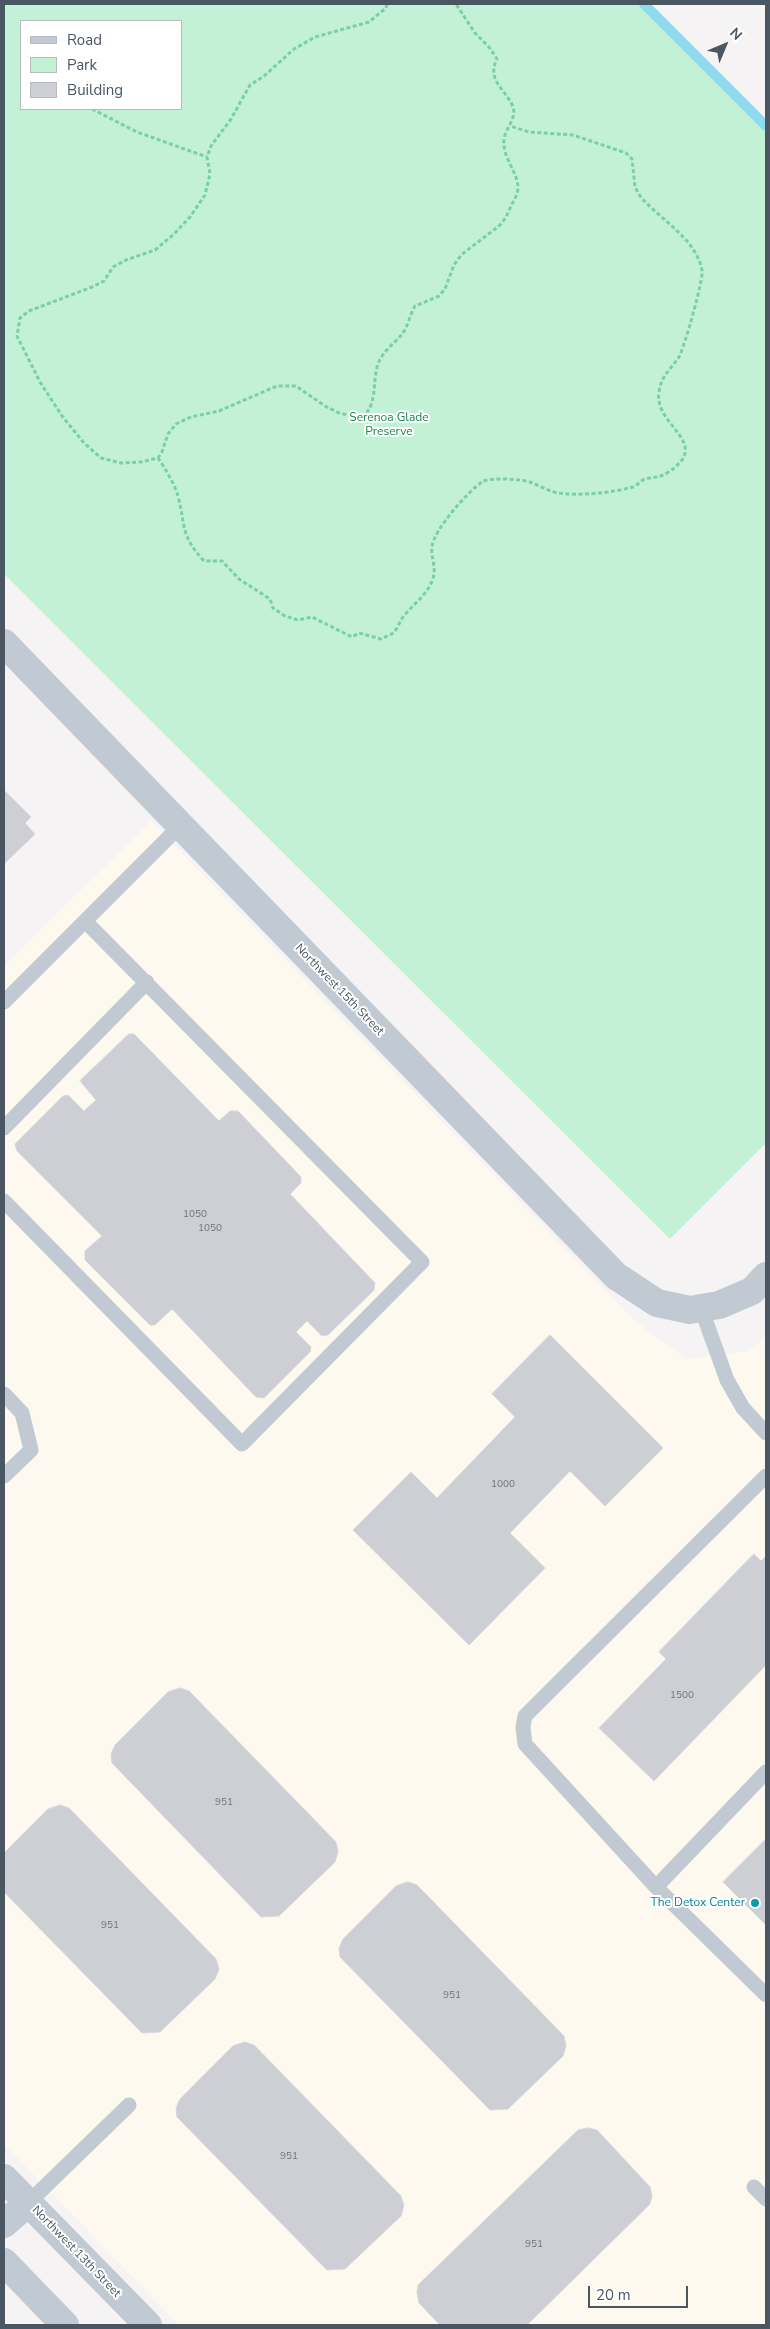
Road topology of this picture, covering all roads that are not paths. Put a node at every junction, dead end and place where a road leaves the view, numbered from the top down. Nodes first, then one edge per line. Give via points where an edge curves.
1 (4, 643) edge
2 (180, 826) junction
3 (85, 921) junction
4 (147, 982) junction
5 (4, 1002) edge
6 (4, 1128) edge
7 (4, 1201) edge
8 (766, 1276) edge
9 (696, 1309) junction
10 (4, 1394) edge
11 (766, 1433) edge
12 (4, 1476) edge
13 (766, 1476) edge
14 (766, 1772) edge
15 (656, 1887) junction
16 (766, 1995) edge
17 (129, 2105) dead end
18 (4, 2178) edge
19 (754, 2187) dead end
20 (766, 2199) edge
21 (28, 2203) junction
22 (4, 2224) edge
23 (4, 2262) edge
24 (65, 2325) edge
25 (148, 2325) edge

1 - 2 street, Northwest 15th Street
2 - 3 lane
2 - 9 street, Northwest 15th Street via 616,1276 657,1303
3 - 4 lane
3 - 5 lane
4 - 6 lane
4 - 7 lane via 422,1262 242,1444
8 - 9 street via 752,1291 719,1305
9 - 11 lane via 727,1380 743,1408
10 - 12 lane via 22,1413 31,1450
13 - 15 lane via 526,1716 523,1728 525,1744
14 - 15 lane
15 - 16 lane
17 - 21 lane
18 - 21 street, Northwest 13th Street
19 - 20 lane
21 - 22 street
21 - 25 street, Northwest 13th Street
23 - 24 street

